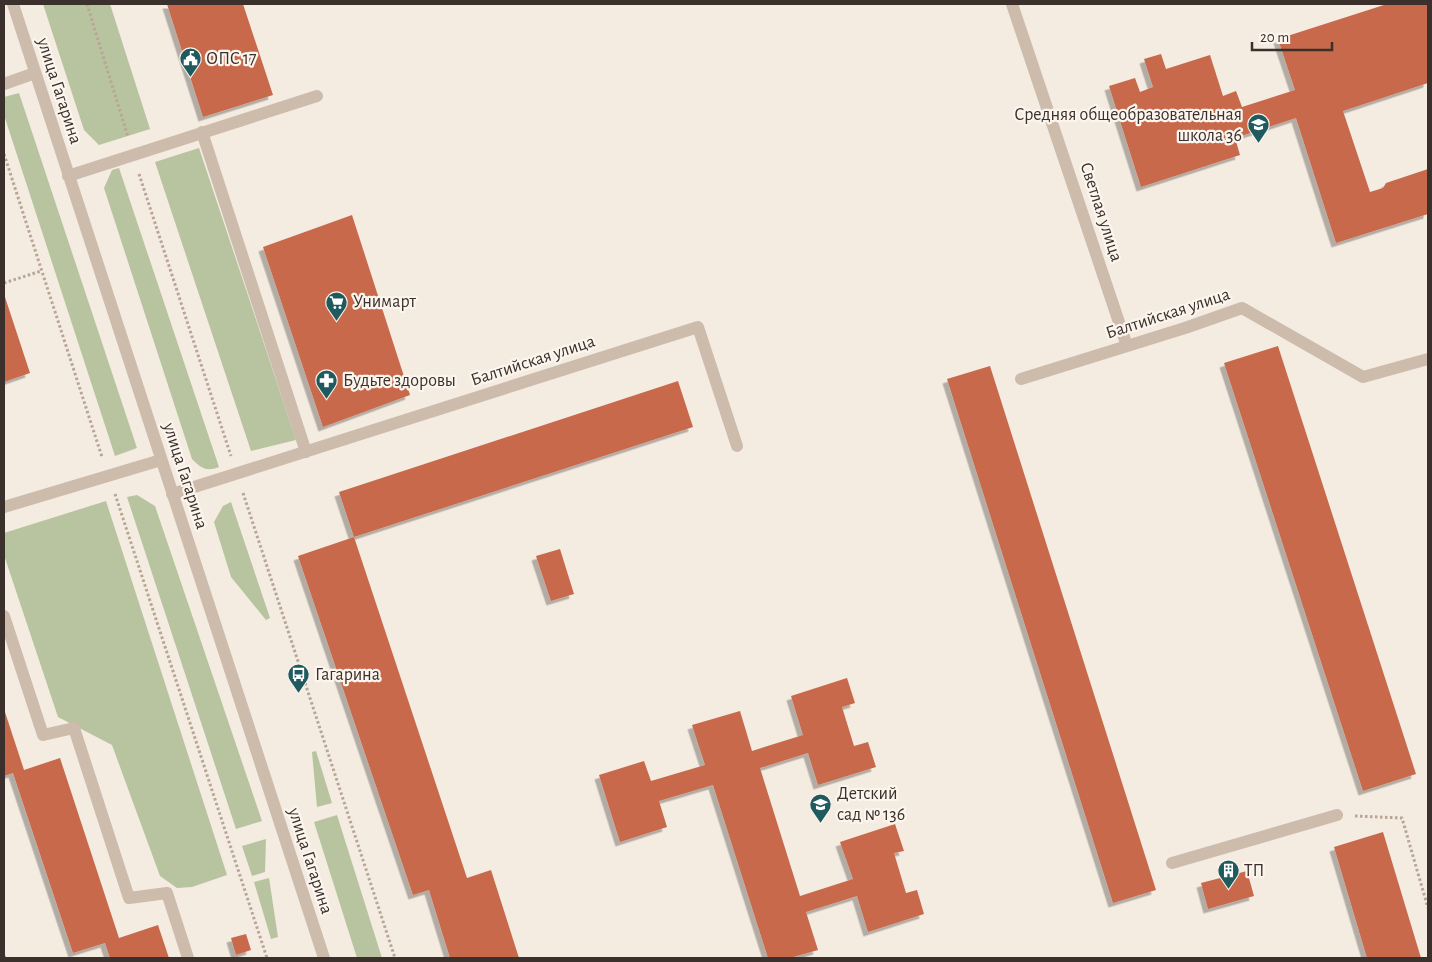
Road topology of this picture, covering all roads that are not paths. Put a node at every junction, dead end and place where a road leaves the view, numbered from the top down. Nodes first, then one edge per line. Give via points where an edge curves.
1 (12, 4) edge
2 (1012, 4) edge
3 (35, 73) junction
4 (4, 84) edge
5 (317, 96) dead end
6 (202, 132) junction
7 (68, 176) junction
8 (1127, 346) junction
9 (1428, 359) edge
10 (1022, 379) dead end
11 (737, 446) dead end
12 (306, 452) junction
13 (161, 460) junction
14 (172, 494) junction
15 (4, 507) edge
16 (4, 616) edge
17 (1337, 815) road end
18 (1172, 863) dead end
19 (188, 958) edge
20 (324, 958) edge

1 - 3 street, улица Гагарина
2 - 8 street, Светлая улица
3 - 4 street
3 - 7 street, улица Гагарина
5 - 6 street
6 - 7 street
6 - 12 street
7 - 13 street, улица Гагарина
8 - 9 street, Балтийская улица via 1242,308 1363,377
8 - 10 street, Балтийская улица
11 - 12 street, Балтийская улица via 698,327
12 - 14 street, Балтийская улица
13 - 14 street, улица Гагарина
13 - 15 street
14 - 20 street, улица Гагарина
16 - 19 street via 43,735 74,728 129,898 167,893
17 - 18 street

